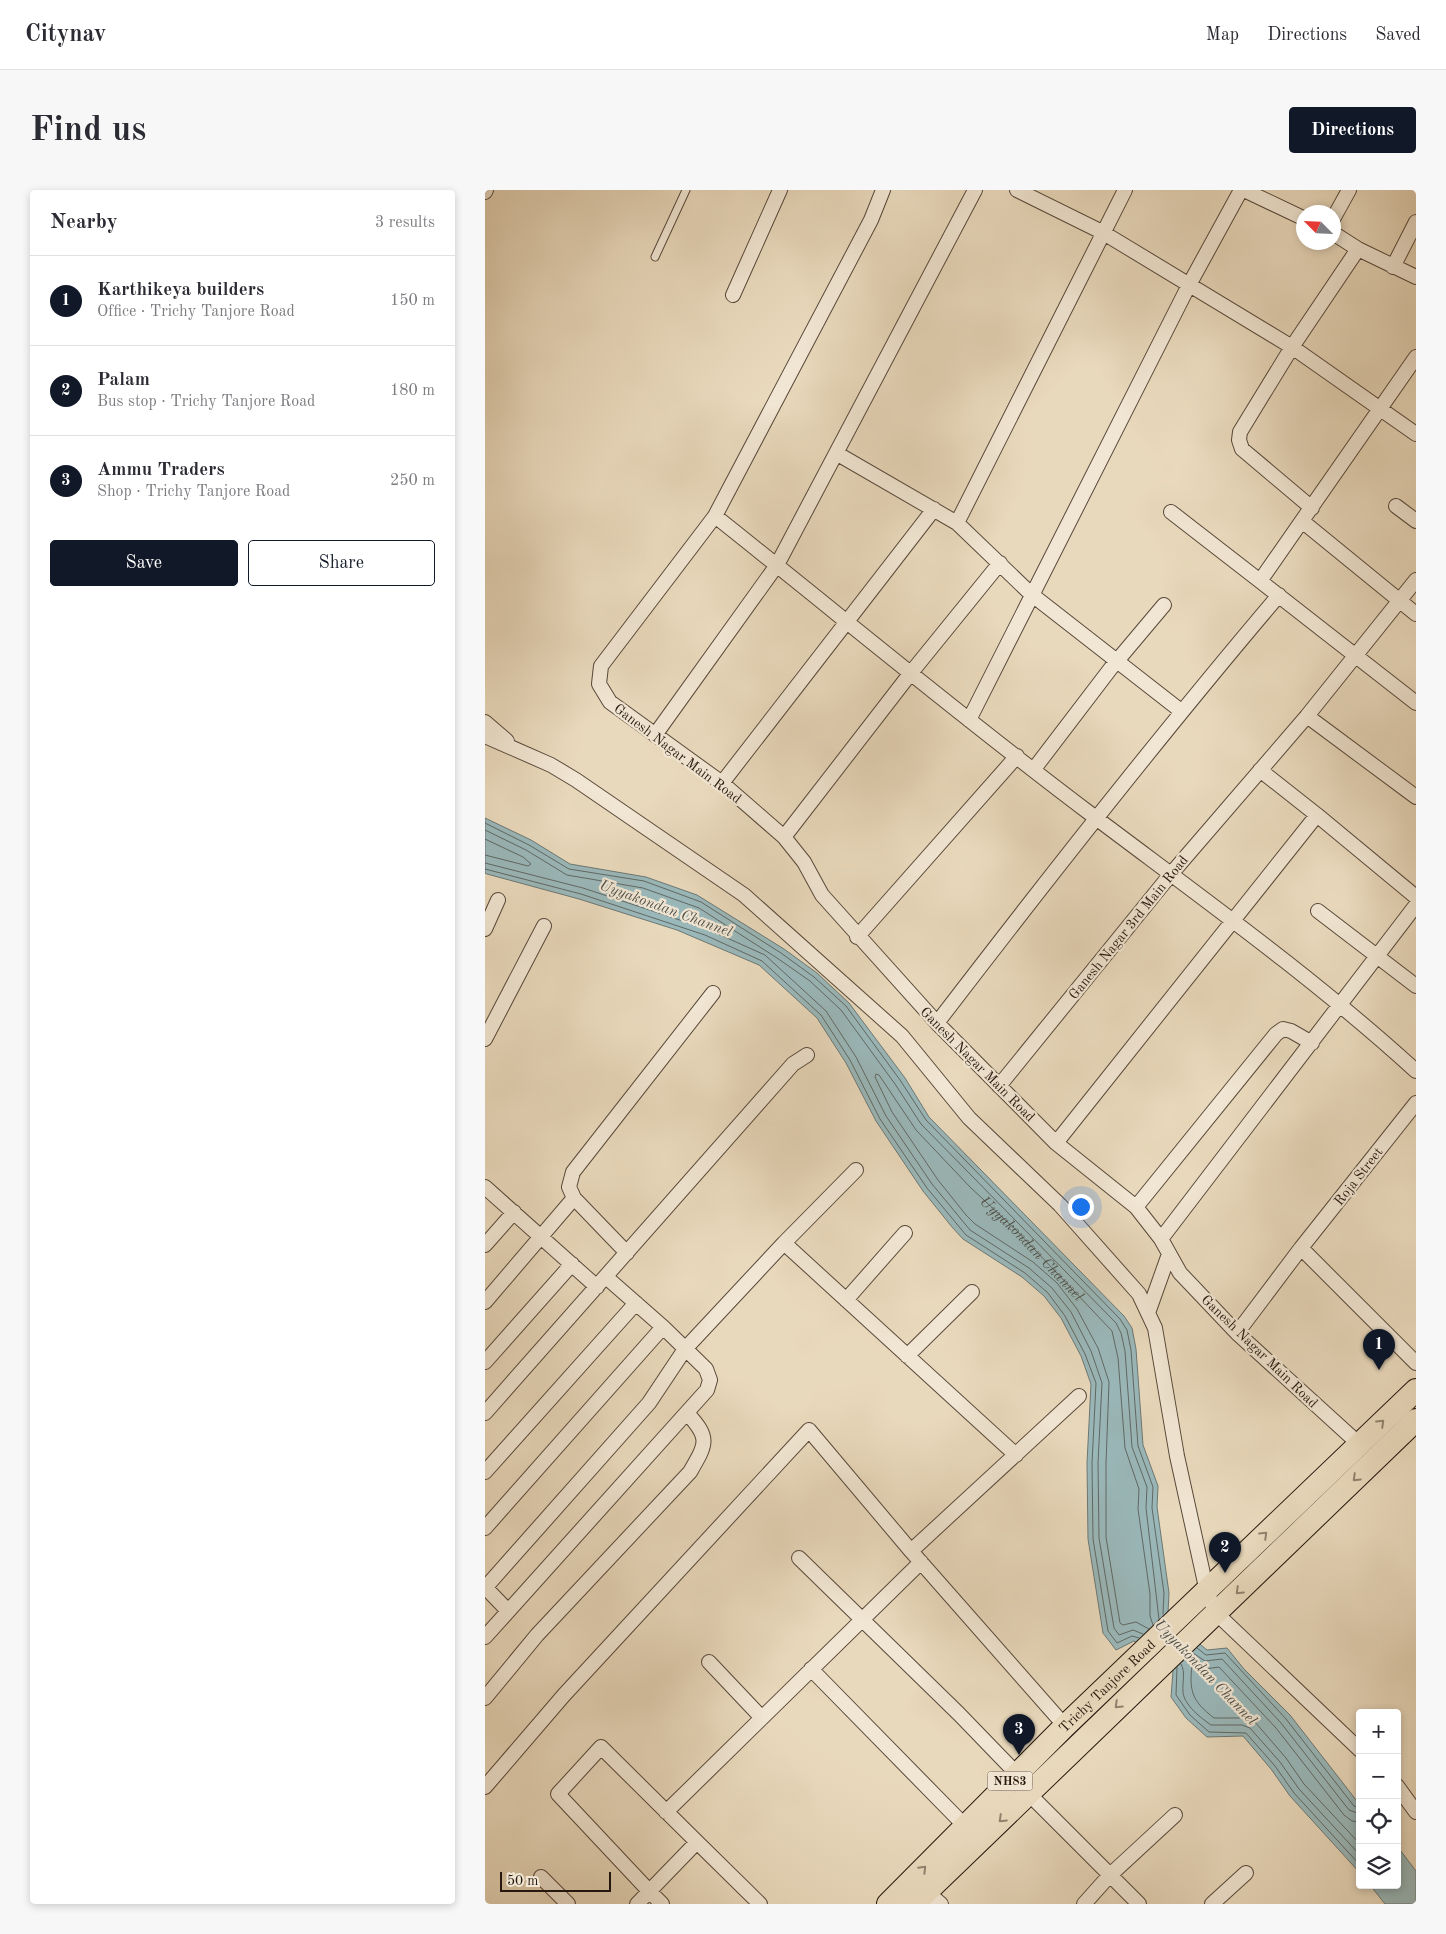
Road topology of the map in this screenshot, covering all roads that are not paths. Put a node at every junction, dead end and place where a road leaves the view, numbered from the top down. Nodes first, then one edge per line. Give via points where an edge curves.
1 (686, 190) edge
2 (780, 190) edge
3 (883, 190) edge
4 (975, 190) edge
5 (1125, 190) edge
6 (1243, 190) edge
7 (1349, 190) edge
8 (1020, 191) edge
9 (1341, 205) edge
10 (1296, 215) edge
11 (1416, 222) edge
12 (1102, 232) junction
13 (1341, 238) edge
14 (1358, 249) junction
15 (655, 257) dead end
16 (1393, 267) junction
17 (1416, 277) edge
18 (1189, 285) junction
19 (733, 295) dead end
20 (1293, 347) junction
21 (1416, 357) edge
22 (1381, 410) junction
23 (1416, 434) edge
24 (836, 453) junction
25 (1396, 506) dead end
26 (1312, 508) junction
27 (934, 509) junction
28 (1171, 512) dead end
29 (715, 516) junction
30 (1302, 521) junction
31 (1416, 521) edge
32 (957, 522) junction
33 (1000, 564) junction
34 (777, 566) junction
35 (1260, 580) junction
36 (1416, 580) edge
37 (1031, 594) junction
38 (1279, 595) junction
39 (1399, 601) junction
40 (1164, 605) dead end
41 (1416, 614) edge
42 (847, 621) junction
43 (1354, 655) junction
44 (1117, 660) junction
45 (910, 674) junction
46 (1416, 703) edge
47 (1181, 711) junction
48 (1307, 716) junction
49 (969, 720) junction
50 (485, 722) edge
51 (485, 736) edge
52 (655, 736) junction
53 (521, 753) junction
54 (1017, 756) junction
55 (1033, 769) junction
56 (1261, 770) junction
57 (722, 783) junction
58 (1416, 797) edge
59 (1317, 815) junction
60 (1095, 818) junction
61 (784, 837) junction
62 (1171, 874) junction
63 (1416, 897) edge
64 (498, 900) dead end
65 (1416, 905) edge
66 (1318, 911) dead end
67 (1233, 920) junction
68 (544, 926) dead end
69 (485, 929) edge
70 (857, 937) junction
71 (1377, 958) junction
72 (1416, 986) edge
73 (713, 993) dead end
74 (1339, 1007) junction
75 (937, 1023) junction
76 (485, 1038) edge
77 (1312, 1043) junction
78 (807, 1055) dead end
79 (1416, 1071) edge
80 (999, 1086) junction
81 (1416, 1103) edge
82 (1056, 1143) junction
83 (856, 1170) dead end
84 (485, 1186) edge
85 (574, 1198) junction
86 (1136, 1206) junction
87 (514, 1212) junction
88 (905, 1233) dead end
89 (542, 1237) junction
90 (1161, 1240) junction
91 (783, 1243) junction
92 (485, 1245) edge
93 (1301, 1248) junction
94 (627, 1253) junction
95 (1169, 1254) junction
96 (572, 1264) junction
97 (602, 1282) junction
98 (972, 1292) dead end
99 (846, 1300) junction
100 (485, 1302) edge
101 (636, 1303) junction
102 (1148, 1313) junction
103 (663, 1327) junction
104 (1237, 1333) junction
105 (685, 1349) junction
106 (907, 1356) junction
107 (485, 1362) edge
108 (1416, 1363) edge
109 (1416, 1390) edge
110 (1079, 1396) dead end
111 (485, 1413) edge
112 (687, 1413) junction
113 (1416, 1420) edge
114 (1359, 1444) junction
115 (1015, 1455) junction
116 (485, 1472) edge
117 (485, 1528) edge
118 (911, 1551) junction
119 (799, 1558) dead end
120 (921, 1562) junction
121 (485, 1587) edge
122 (1207, 1592) junction
123 (508, 1611) junction
124 (1216, 1613) junction
125 (862, 1619) junction
126 (1188, 1625) junction
127 (485, 1637) edge
128 (709, 1662) dead end
129 (1144, 1666) junction
130 (811, 1669) junction
131 (485, 1698) edge
132 (762, 1718) junction
133 (1065, 1726) junction
134 (1356, 1746) edge
135 (1023, 1784) junction
136 (485, 1787) edge
137 (1401, 1791) edge
138 (666, 1812) junction
139 (1416, 1812) edge
140 (1175, 1815) dead end
141 (965, 1826) junction
142 (697, 1842) junction
143 (1246, 1873) dead end
144 (1109, 1876) junction
145 (541, 1877) dead end
146 (650, 1892) junction
147 (928, 1900) edge
148 (568, 1904) edge
149 (637, 1904) edge
150 (661, 1904) edge
151 (760, 1904) edge
152 (888, 1904) edge
153 (1084, 1904) edge
154 (1139, 1904) edge
155 (1212, 1904) edge

1 - 15 lane
2 - 19 street
3 - 29 street via 871,220
4 - 24 street
5 - 12 street
6 - 10 street
6 - 18 street
7 - 9 street
8 - 12 street
11 - 16 street
12 - 18 street
12 - 32 street
13 - 14 street
14 - 16 street
14 - 20 street
16 - 17 street
18 - 20 street
18 - 37 street
20 - 22 street
20 - 26 street via 1240,432 1239,440 1242,449
21 - 22 street
22 - 23 street
22 - 26 street
24 - 27 street
24 - 34 street
25 - 31 street
26 - 30 street
27 - 32 street
27 - 42 street
28 - 35 street
29 - 34 street
29 - 52 street, Ganesh Nagar Main Road via 601,666 599,684 610,702
30 - 35 street
30 - 39 street
32 - 33 street
33 - 37 street
33 - 45 street
34 - 42 street
34 - 52 street
35 - 38 street
36 - 39 street, Ganesh Nagar 3rd Main Road
37 - 44 street
37 - 49 street
38 - 43 street
38 - 47 street
39 - 41 street
39 - 43 street, Ganesh Nagar 3rd Main Road
40 - 44 street
42 - 45 street
42 - 57 street
43 - 46 street
43 - 48 street, Ganesh Nagar 3rd Main Road
44 - 47 street
44 - 55 street
45 - 49 street
45 - 61 street
47 - 60 street
48 - 56 street, Ganesh Nagar 3rd Main Road
48 - 58 street
49 - 54 street
50 - 53 street
51 - 53 street
52 - 57 street, Ganesh Nagar Main Road
53 - 102 street via 576,780 744,895 902,1036 969,1118 1067,1212 1139,1294
54 - 55 street
54 - 70 street
55 - 60 street
56 - 59 street
56 - 62 street, Ganesh Nagar 3rd Main Road
57 - 61 street, Ganesh Nagar Main Road
59 - 63 street
59 - 67 street
60 - 62 street
60 - 75 street
61 - 70 street, Ganesh Nagar Main Road via 804,862 822,895
62 - 67 street
62 - 80 street, Ganesh Nagar 3rd Main Road
64 - 69 street
65 - 71 street
66 - 71 street
67 - 74 street
67 - 82 street
68 - 76 street
70 - 75 street, Ganesh Nagar Main Road
71 - 72 street
71 - 74 street
73 - 85 street via 573,1172 569,1187
74 - 77 street
74 - 79 street
75 - 80 street, Ganesh Nagar Main Road
77 - 86 street via 1283,1029 1276,1034
77 - 90 street
78 - 94 street via 793,1064
80 - 82 street, Ganesh Nagar Main Road
81 - 93 street, Roja Street
82 - 86 street, Ganesh Nagar Main Road
83 - 91 street
84 - 87 street
85 - 89 street
85 - 94 street
86 - 90 street, Ganesh Nagar Main Road
87 - 89 street
87 - 92 street
88 - 99 street
89 - 96 street
89 - 100 street
90 - 95 street, Ganesh Nagar Main Road
91 - 99 street
91 - 105 street
93 - 104 street, Roja Street
93 - 108 street
94 - 97 street
95 - 102 street
95 - 104 street, Ganesh Nagar Main Road via 1180,1273
96 - 97 street
96 - 107 street
97 - 101 street
97 - 111 street
98 - 106 street
99 - 106 street
101 - 103 street
101 - 116 street
102 - 122 street via 1155,1328 1177,1456
103 - 105 street
103 - 117 street
104 - 114 street, Ganesh Nagar Main Road
105 - 112 street via 706,1369 710,1380 707,1390
105 - 121 street via 649,1403
106 - 115 street
114 -> 109 highway, Trichy Tanjore Road / NH83
110 - 115 street
112 - 123 street
112 - 131 street via 701,1429 704,1442 690,1472 537,1635
113 -> 124 highway, Trichy Tanjore Road / NH83
122 -> 114 highway, Trichy Tanjore Road / NH83
115 - 118 street
118 - 120 street
118 - 136 street via 809,1430 564,1696
119 - 125 street
120 - 125 street
120 - 133 street
121 - 123 street
122 - 124 street
122 - 126 highway, Trichy Tanjore Road / NH83
123 - 127 street
124 - 126 highway, Trichy Tanjore Road / NH83
124 - 134 street
125 - 130 street
125 - 135 street
126 - 129 highway, Trichy Tanjore Road / NH83
128 - 132 street
129 - 133 highway, Trichy Tanjore Road / NH83
129 -> 135 highway, Trichy Tanjore Road / NH83
130 - 132 street
130 - 141 street
132 - 138 street
133 - 135 highway, Trichy Tanjore Road / NH83
135 - 141 highway, Trichy Tanjore Road / NH83
135 - 144 street
135 -> 147 highway, Trichy Tanjore Road / NH83
137 - 139 street
138 - 142 street
138 - 146 street via 601,1747 558,1794
140 - 144 street
152 -> 141 highway, Trichy Tanjore Road / NH83
142 - 146 street
142 - 151 street
143 - 155 street
144 - 153 street
144 - 154 street
145 - 148 street
146 - 149 street
146 - 150 street

